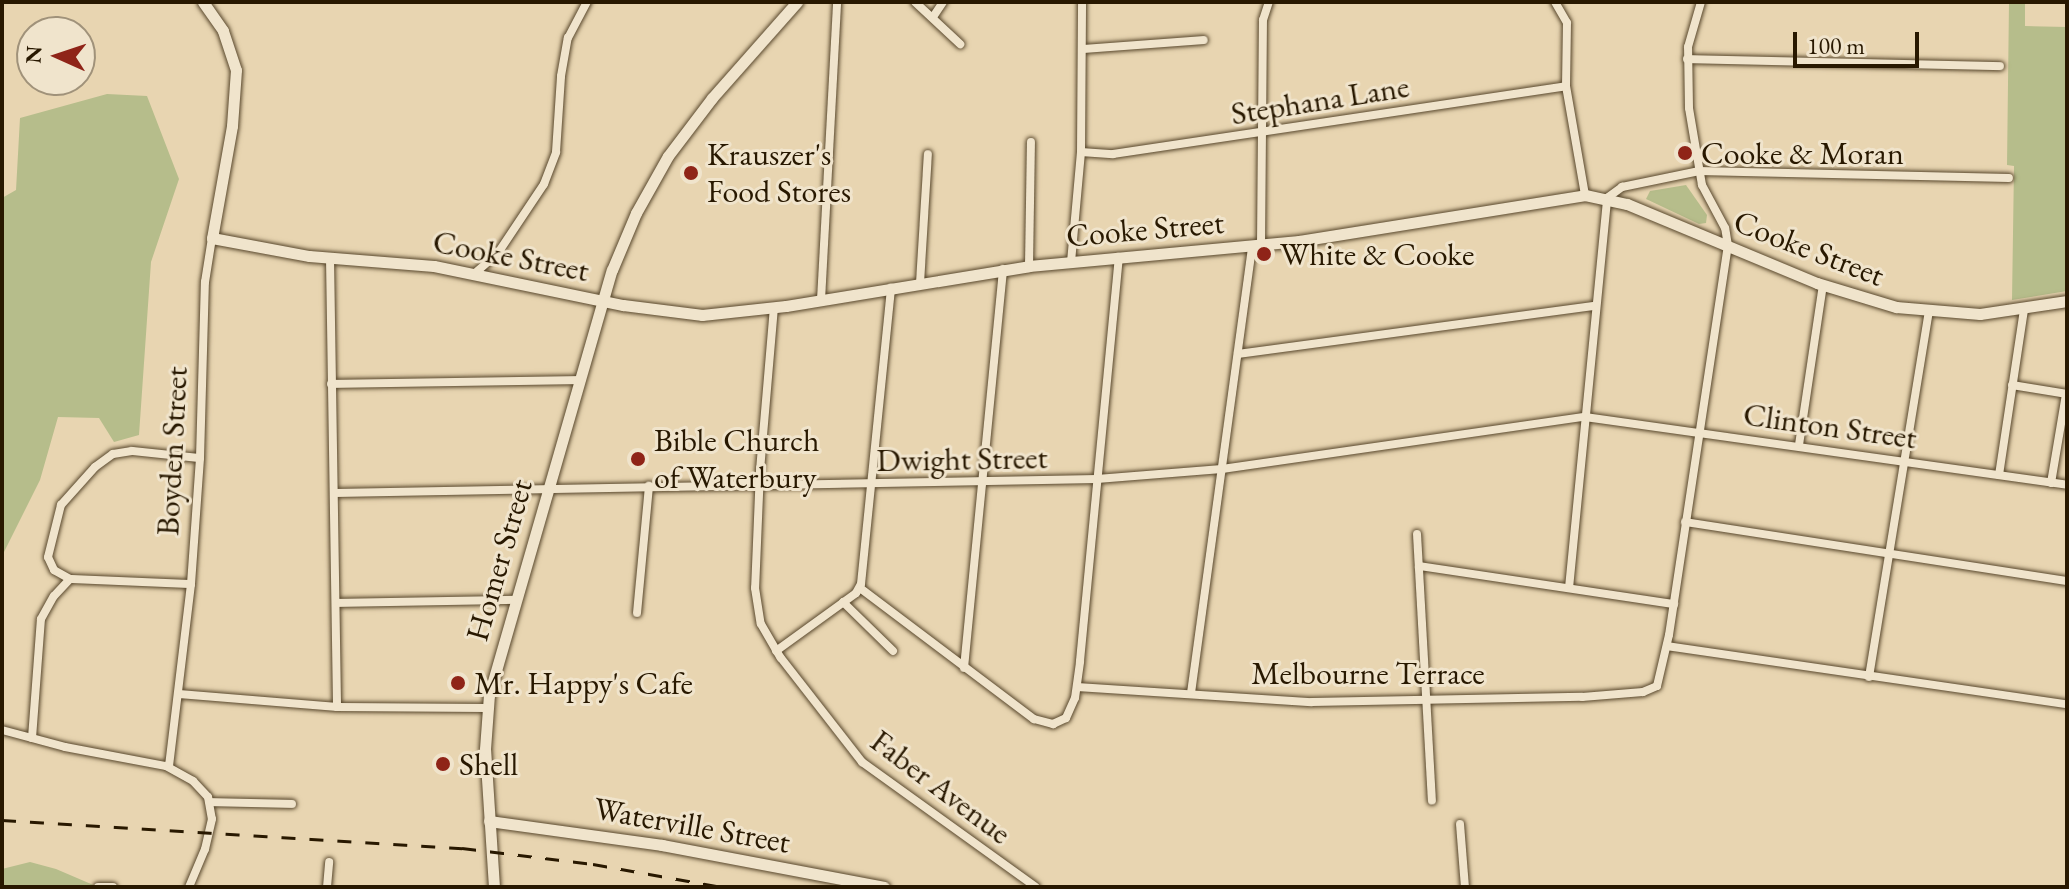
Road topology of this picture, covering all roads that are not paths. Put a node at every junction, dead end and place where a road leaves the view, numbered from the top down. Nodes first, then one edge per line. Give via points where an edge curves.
1 (203, 2) edge
2 (587, 2) edge
3 (797, 2) edge
4 (837, 2) edge
5 (915, 2) edge
6 (943, 2) edge
7 (1082, 2) edge
8 (1269, 2) edge
9 (1555, 2) edge
10 (1701, 2) edge
11 (933, 17) junction
12 (1204, 40) dead end
13 (960, 44) dead end
14 (1084, 49) junction
15 (1687, 59) junction
16 (2000, 66) dead end
17 (1566, 86) junction
18 (1265, 133) junction
19 (1031, 142) dead end
20 (1081, 152) junction
21 (928, 154) dead end
22 (1699, 171) junction
23 (2009, 178) dead end
24 (1585, 195) junction
25 (1607, 198) junction
26 (212, 238) junction
27 (1257, 245) junction
28 (1728, 246) junction
29 (1119, 257) junction
30 (330, 258) junction
31 (1071, 262) junction
32 (1029, 266) junction
33 (1003, 269) junction
34 (474, 274) junction
35 (920, 283) junction
36 (1823, 285) junction
37 (891, 288) junction
38 (821, 300) junction
39 (603, 301) junction
40 (2067, 301) edge
41 (1595, 306) junction
42 (774, 307) junction
43 (2024, 309) junction
44 (1929, 312) junction
45 (1238, 354) junction
46 (579, 380) junction
47 (331, 384) junction
48 (2012, 385) junction
49 (2067, 394) edge
50 (1585, 417) junction
51 (1699, 431) junction
52 (1799, 445) junction
53 (200, 458) junction
54 (1905, 461) junction
55 (1222, 469) junction
56 (1999, 475) junction
57 (1097, 479) junction
58 (985, 483) junction
59 (2051, 483) junction
60 (759, 485) junction
61 (872, 485) junction
62 (2067, 485) edge
63 (649, 486) junction
64 (546, 490) junction
65 (335, 493) junction
66 (1685, 522) junction
67 (1417, 534) dead end
68 (1891, 554) junction
69 (1419, 566) junction
70 (70, 579) junction
71 (2067, 581) edge
72 (191, 584) junction
73 (860, 588) junction
74 (1569, 588) junction
75 (515, 600) junction
76 (843, 602) junction
77 (337, 603) junction
78 (1674, 604) junction
79 (637, 613) dead end
80 (1667, 646) junction
81 (776, 651) junction
82 (893, 651) dead end
83 (964, 668) junction
84 (1869, 677) junction
85 (1077, 687) junction
86 (1191, 693) junction
87 (179, 694) junction
88 (1424, 700) junction
89 (2067, 704) edge
90 (337, 707) junction
91 (487, 708) junction
92 (2, 730) edge
93 (32, 738) junction
94 (169, 766) junction
95 (1432, 801) dead end
96 (210, 802) junction
97 (292, 804) dead end
98 (489, 821) junction
99 (1460, 824) dead end
100 (329, 862) dead end
101 (98, 887) edge
102 (113, 887) edge
103 (189, 887) edge
104 (327, 887) edge
105 (494, 887) edge
106 (884, 887) edge
107 (1036, 887) edge
108 (1465, 887) edge

1 - 26 main road, Boyden Street via 223,31 236,70
2 - 34 street via 568,38 556,152 544,184 498,253
3 - 39 main road, Homer Street via 668,156 636,213
4 - 38 street
5 - 11 street
6 - 11 street
7 - 14 street
8 - 18 street via 1263,20
9 - 17 street via 1567,23
10 - 15 street
11 - 13 street
12 - 14 street
14 - 20 street
15 - 16 street
15 - 22 street
17 - 18 street, Stephana Lane
17 - 24 street
18 - 20 street, Stephana Lane via 1113,154
18 - 27 street
19 - 32 street
20 - 31 street
21 - 35 street
22 - 23 street
22 - 25 street via 1622,187
22 - 28 street
24 - 25 main road, Cooke Street
24 - 27 main road, Cooke Street
25 - 28 main road, Cooke Street
25 - 41 street
26 - 30 main road, Cooke Street
26 - 53 street, Boyden Street via 205,282
27 - 29 main road, Cooke Street
27 - 45 street
28 - 36 main road, Cooke Street
28 - 51 street
29 - 31 main road, Cooke Street
29 - 57 street
30 - 34 main road, Cooke Street via 424,264
30 - 47 street
31 - 32 main road, Cooke Street
32 - 33 main road, Cooke Street
33 - 35 main road, Cooke Street
33 - 58 street
34 - 39 main road, Cooke Street
35 - 37 main road, Cooke Street
36 - 44 main road, Cooke Street
36 - 52 street
37 - 38 main road, Cooke Street
37 - 61 street
38 - 42 main road, Cooke Street
39 - 42 main road, Cooke Street via 692,315
39 - 46 main road, Homer Street
40 - 43 main road, Cooke Street
41 - 45 street
41 - 50 street
42 - 60 street, Faber Avenue
43 - 44 main road, Cooke Street
43 - 48 street
44 - 54 street
45 - 55 street
46 - 47 street
46 - 64 main road, Homer Street
47 - 65 street
48 - 49 street
48 - 56 street
49 - 59 street
50 - 51 street, Clinton Street
50 - 55 street, Dwight Street
50 - 74 street
51 - 52 street, Clinton Street
51 - 66 street
52 - 54 street, Clinton Street
53 - 70 street via 132,451 113,454 95,467 61,505 52,536 48,557 54,570
53 - 72 street, Boyden Street
54 - 56 street, Clinton Street
54 - 68 street
55 - 57 street, Dwight Street
55 - 86 street
56 - 59 street, Clinton Street
57 - 58 street, Dwight Street
57 - 85 street
58 - 61 street, Dwight Street
58 - 83 street
59 - 62 street, Clinton Street
60 - 61 street, Dwight Street
60 - 63 street, Dwight Street
60 - 81 street, Faber Avenue via 755,599
61 - 73 street
63 - 64 street, Dwight Street
63 - 79 street
64 - 65 street, Dwight Street
64 - 75 main road, Homer Street
65 - 77 street
66 - 68 street
66 - 78 street
67 - 69 street
68 - 71 street
68 - 84 street
69 - 74 street
69 - 88 street
70 - 72 street
70 - 93 street via 41,619
72 - 87 street, Boyden Street
73 - 76 street
73 - 83 street
74 - 78 street
75 - 77 street
75 - 91 main road, Homer Street
76 - 81 street
76 - 82 street
77 - 90 street
78 - 80 street
80 - 84 street
80 - 88 street, Melbourne Terrace via 1657,686 1643,692
81 - 107 street, Faber Avenue via 862,762
83 - 85 street via 1034,719 1049,724 1066,718
84 - 89 street
85 - 86 street, Melbourne Terrace
86 - 88 street, Melbourne Terrace via 1312,702
87 - 90 street
87 - 94 street, Boyden Street
88 - 95 street
90 - 91 street
91 - 98 main road, Homer Street
92 - 93 street
93 - 94 street
94 - 96 street via 193,781
96 - 97 street
96 - 103 street via 209,836
98 - 105 main road, Homer Street
98 - 106 main road, Waterville Street via 662,845
99 - 108 street
100 - 104 street
101 - 102 street

